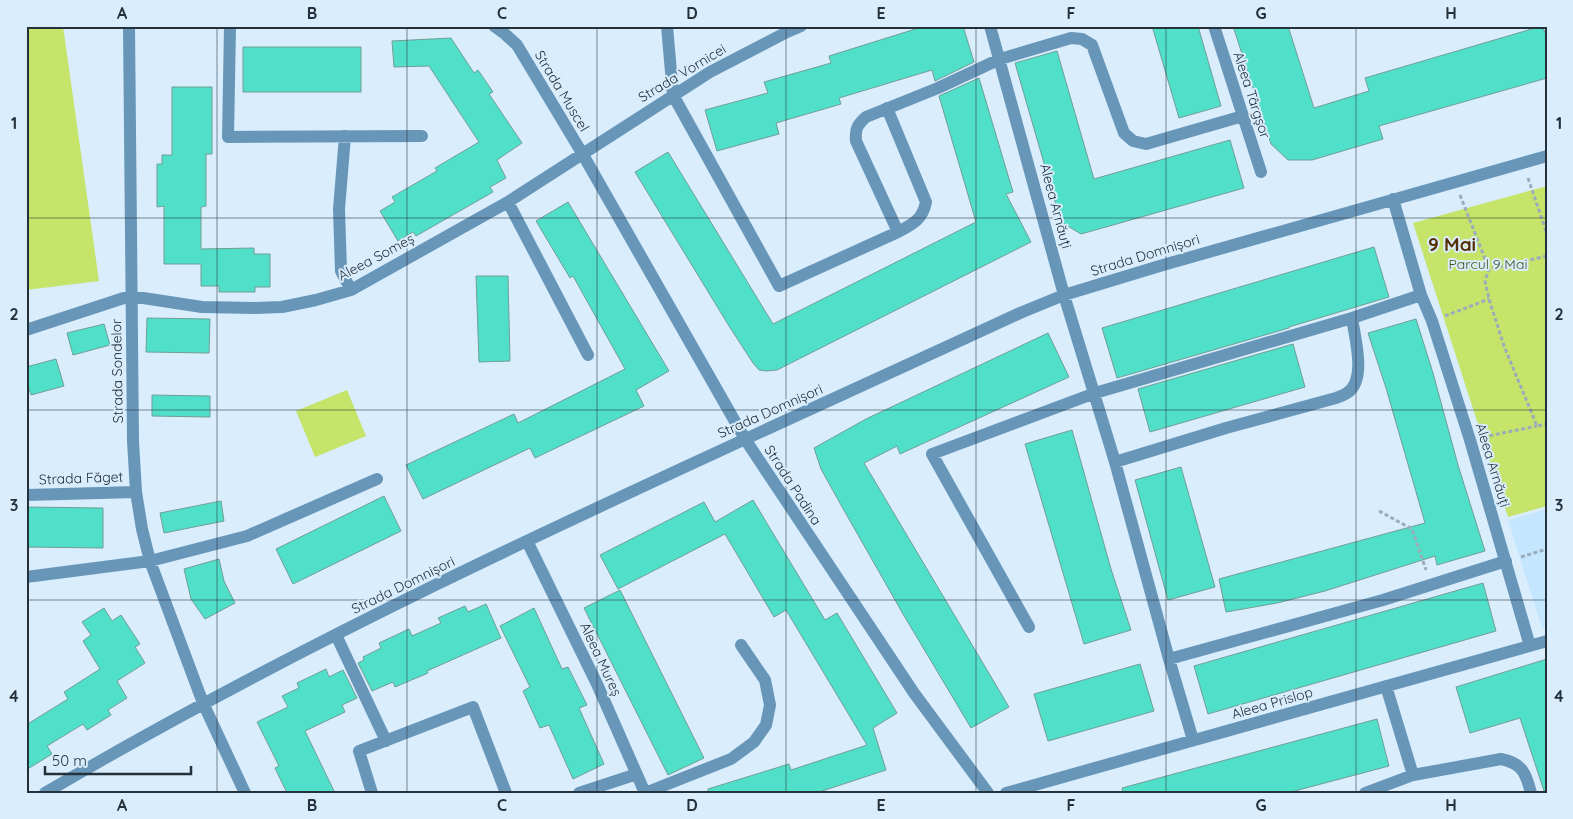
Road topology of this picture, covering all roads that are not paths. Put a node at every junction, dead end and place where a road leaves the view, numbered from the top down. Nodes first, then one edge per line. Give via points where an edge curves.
1 (129, 26) edge
2 (230, 26) edge
3 (494, 26) edge
4 (667, 26) edge
5 (801, 26) edge
6 (990, 26) edge
7 (1214, 26) edge
8 (786, 29) edge
9 (1000, 59) junction
10 (673, 95) junction
11 (887, 108) junction
12 (1243, 116) junction
13 (345, 136) junction
14 (422, 136) dead end
15 (582, 153) junction
16 (1547, 156) edge
17 (1261, 172) dead end
18 (1393, 199) junction
19 (508, 202) junction
20 (898, 232) junction
21 (351, 290) junction
22 (1064, 295) junction
23 (1422, 295) junction
24 (130, 296) junction
25 (1352, 318) junction
26 (26, 330) edge
27 (588, 355) dead end
28 (1095, 393) junction
29 (745, 439) junction
30 (1115, 462) junction
31 (377, 479) dead end
32 (136, 492) junction
33 (26, 495) edge
34 (527, 540) junction
35 (1506, 561) junction
36 (150, 562) junction
37 (26, 577) edge
38 (1029, 627) dead end
39 (336, 635) junction
40 (1547, 641) edge
41 (742, 645) dead end
42 (1530, 646) junction
43 (1169, 659) junction
44 (1386, 686) junction
45 (203, 704) junction
46 (1193, 740) junction
47 (386, 741) junction
48 (637, 774) junction
49 (1413, 776) junction
50 (45, 793) edge
51 (245, 793) edge
52 (372, 793) edge
53 (506, 793) edge
54 (579, 793) edge
55 (645, 793) edge
56 (988, 793) edge
57 (1006, 793) edge
58 (1364, 793) edge
59 (1531, 793) edge

1 - 24 street, Strada Sondelor
2 - 13 street via 228,137
3 - 15 street, Strada Muscel via 517,45
4 - 10 street
5 - 8 street, Strada Vornicei
6 - 9 street, Aleea Arnăuți
7 - 12 street, Aleea Târgșor
8 - 10 street, Strada Vornicei
9 - 11 street
9 - 12 street via 1071,38 1082,39 1092,45 1124,133 1133,141 1146,144
9 - 22 street, Aleea Arnăuți
10 - 15 street, Strada Vornicei
10 - 20 street via 779,286
11 - 20 street via 926,202 924,213 912,225
11 - 20 street via 866,117 855,130 856,141
12 - 17 street, Aleea Târgșor
13 - 14 street
13 - 21 street via 339,209 341,262
15 - 19 street, Aleea Someș
15 - 29 street, Strada Padina
16 - 18 street, Strada Domnișori
18 - 22 street, Strada Domnișori
18 - 23 street, Aleea Arnăuți
19 - 21 street, Aleea Someș
19 - 27 street
21 - 24 street, Aleea Someș via 282,307 255,308 202,307
22 - 28 street, Aleea Arnăuți
22 - 29 street, Strada Domnișori
23 - 25 street
23 - 35 street, Aleea Arnăuți
24 - 26 street
24 - 32 street, Strada Sondelor
25 - 28 street
25 - 30 street via 1359,369 1356,382 1348,393
28 - 30 street, Aleea Arnăuți
28 - 38 street via 932,454
29 - 34 street, Strada Domnișori
29 - 56 street, Strada Padina via 908,685
30 - 43 street, Aleea Arnăuți
31 - 36 street via 247,536
32 - 33 street, Strada Făget
32 - 36 street, Strada Sondelor
34 - 39 street, Strada Domnișori
34 - 48 street, Aleea Mureș
35 - 42 street, Aleea Arnăuți
35 - 43 street via 1383,600
36 - 37 street
36 - 45 street, Strada Sondelor
39 - 45 street, Strada Domnișori
39 - 47 street
40 - 42 street, Aleea Prislop
41 - 55 street via 765,680 770,705 766,725 754,742 731,759
42 - 44 street, Aleea Prislop
43 - 46 street, Aleea Arnăuți
44 - 46 street, Aleea Prislop
44 - 49 street
45 - 50 street, Strada Domnișori
45 - 51 street, Strada Sondelor
46 - 57 street, Aleea Prislop
47 - 52 street via 359,752
47 - 53 street via 473,707
48 - 54 street
48 - 55 street, Aleea Mureș
49 - 58 street
49 - 59 street via 1501,759 1512,761 1527,776

